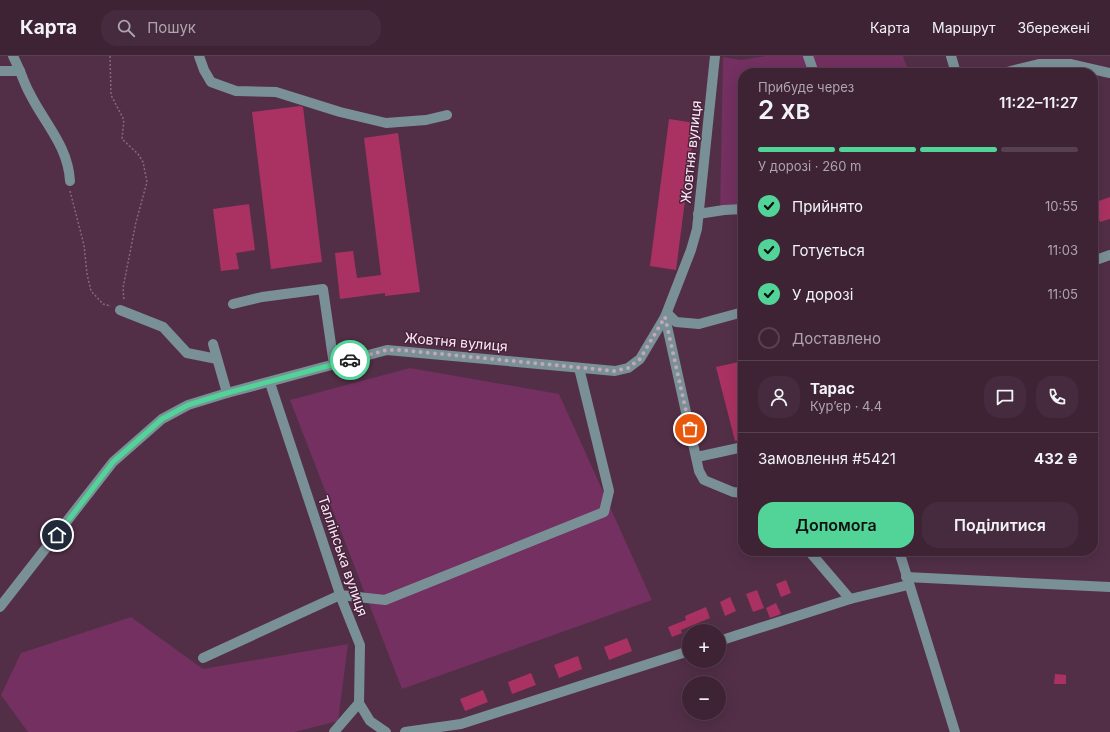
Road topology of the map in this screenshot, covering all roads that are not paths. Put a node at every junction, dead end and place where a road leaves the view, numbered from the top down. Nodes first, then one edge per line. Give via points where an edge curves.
1 (13, 56) edge
2 (199, 56) edge
3 (715, 56) edge
4 (808, 56) edge
5 (951, 56) edge
6 (812, 68) edge
7 (955, 68) edge
8 (1023, 68) edge
9 (1088, 68) edge
10 (0, 70) edge
11 (1098, 70) edge
12 (20, 71) junction
13 (1110, 73) edge
14 (447, 115) dead end
15 (70, 181) road end
16 (738, 209) edge
17 (698, 214) junction
18 (1110, 255) edge
19 (1098, 259) edge
20 (233, 304) dead end
21 (120, 310) road end
22 (738, 313) edge
23 (666, 315) junction
24 (213, 344) dead end
25 (217, 359) junction
26 (334, 365) junction
27 (579, 368) junction
28 (270, 383) junction
29 (227, 393) junction
30 (738, 448) edge
31 (696, 457) junction
32 (738, 492) edge
33 (813, 556) edge
34 (900, 556) edge
35 (907, 581) junction
36 (1110, 587) edge
37 (340, 595) junction
38 (850, 599) junction
39 (0, 607) edge
40 (726, 639) edge
41 (682, 653) edge
42 (203, 658) dead end
43 (360, 702) junction
44 (334, 732) edge
45 (386, 732) edge
46 (405, 732) edge
47 (955, 732) edge

1 - 12 street
2 - 14 street via 211,82 236,91 276,92 386,123 426,120
3 - 17 street, Жовтня вулиця
4 - 6 street
5 - 7 street
8 - 9 street via 1039,64 1070,64
10 - 12 street
11 - 13 street
12 - 15 street via 30,94 64,150
16 - 17 street
17 - 23 street, Жовтня вулиця via 691,250
18 - 19 street
20 - 26 street via 262,297 323,289
21 - 25 street via 163,327 188,353
22 - 23 street via 699,324 676,322
23 - 27 street, Жовтня вулиця via 640,359 628,368 615,371
23 - 31 street
24 - 25 street
25 - 29 street
26 - 27 street, Жовтня вулиця via 387,350 400,350
26 - 28 street, Жовтня вулиця
27 - 37 street via 609,490 604,512 385,600
28 - 29 street, Жовтня вулиця
28 - 37 street, Таллінська вулиця
29 - 39 street, Жовтня вулиця via 188,405 162,419 113,462
30 - 31 street
31 - 32 street via 704,480
33 - 38 street
34 - 35 street
35 - 36 street
35 - 38 street
35 - 47 street
37 - 42 street
37 - 43 street, Таллінська вулиця via 360,645
38 - 40 street
41 - 46 street via 461,724
43 - 44 street
43 - 45 street, Таллінська вулиця via 370,721

